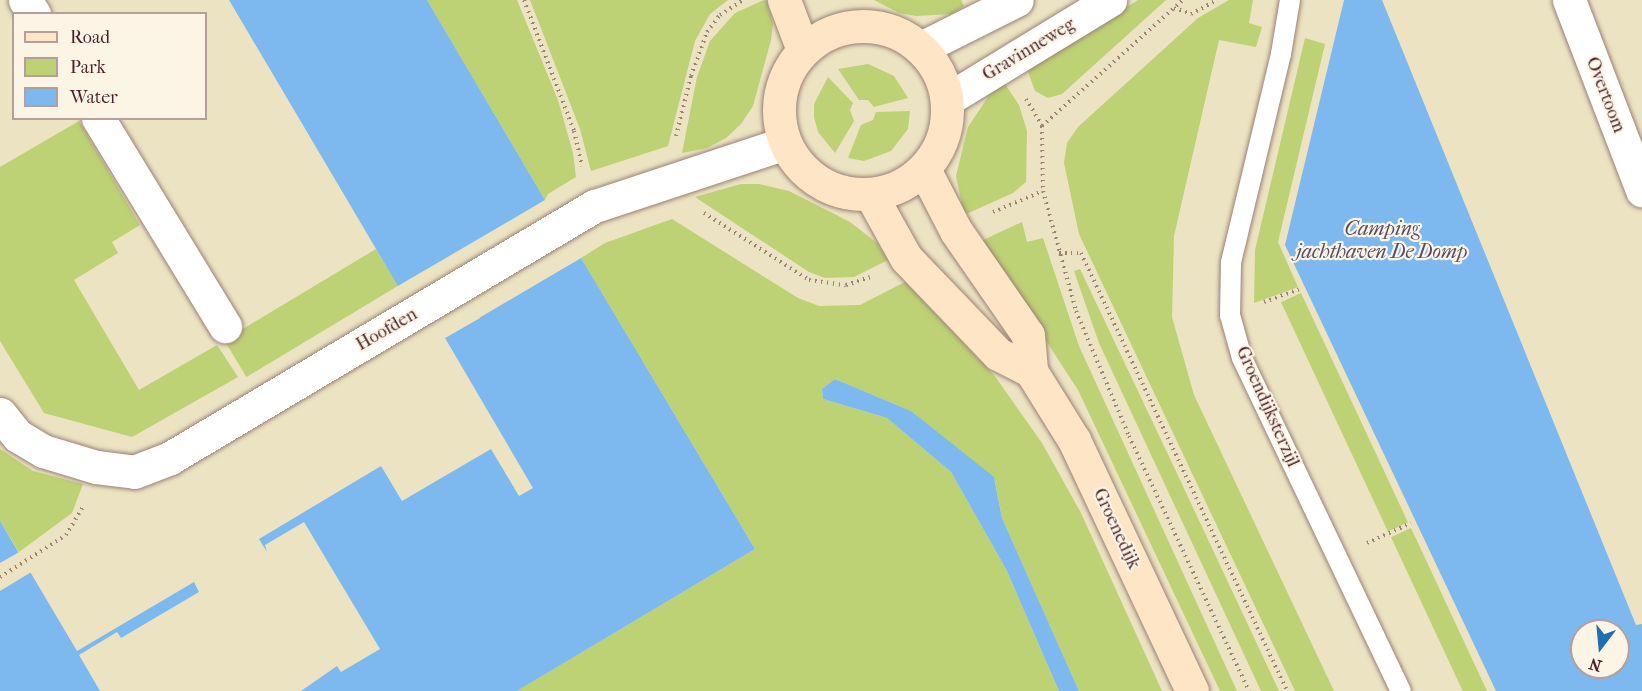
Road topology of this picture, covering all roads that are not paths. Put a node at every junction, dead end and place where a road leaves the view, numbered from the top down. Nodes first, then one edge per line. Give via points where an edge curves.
1 (784, 0) edge
2 (1017, 0) edge
3 (1110, 0) edge
4 (1290, 0) edge
5 (1569, 0) edge
6 (854, 13) edge
7 (921, 48) junction
8 (803, 50) junction
9 (948, 99) junction
10 (99, 120) edge
11 (784, 143) junction
12 (924, 170) junction
13 (1642, 190) edge
14 (871, 195) junction
15 (225, 326) dead end
16 (1031, 371) junction
17 (0, 414) edge
18 (1192, 691) edge
19 (1401, 691) edge

1 - 8 main road
2 - 7 street
3 - 9 street, Gravinneweg
4 - 19 lane, Groendijksterzijl via 1281,54 1231,263 1230,315 1242,358
5 - 13 street, Overtoom
6 - 7 main road
6 - 8 main road
7 - 9 main road via 939,71
8 - 11 main road via 784,78 778,110
9 - 12 main road via 947,124 939,149
10 - 15 street
11 - 14 main road via 799,166 820,183 844,193
11 - 17 street, Hoofden via 595,206 170,458 134,472 96,467 43,451 18,436
12 - 14 main road via 900,187
12 - 16 main road, Groenedijk via 956,231 1028,335
14 - 16 main road via 906,258 998,354
16 - 18 main road, Groenedijk via 1074,440

